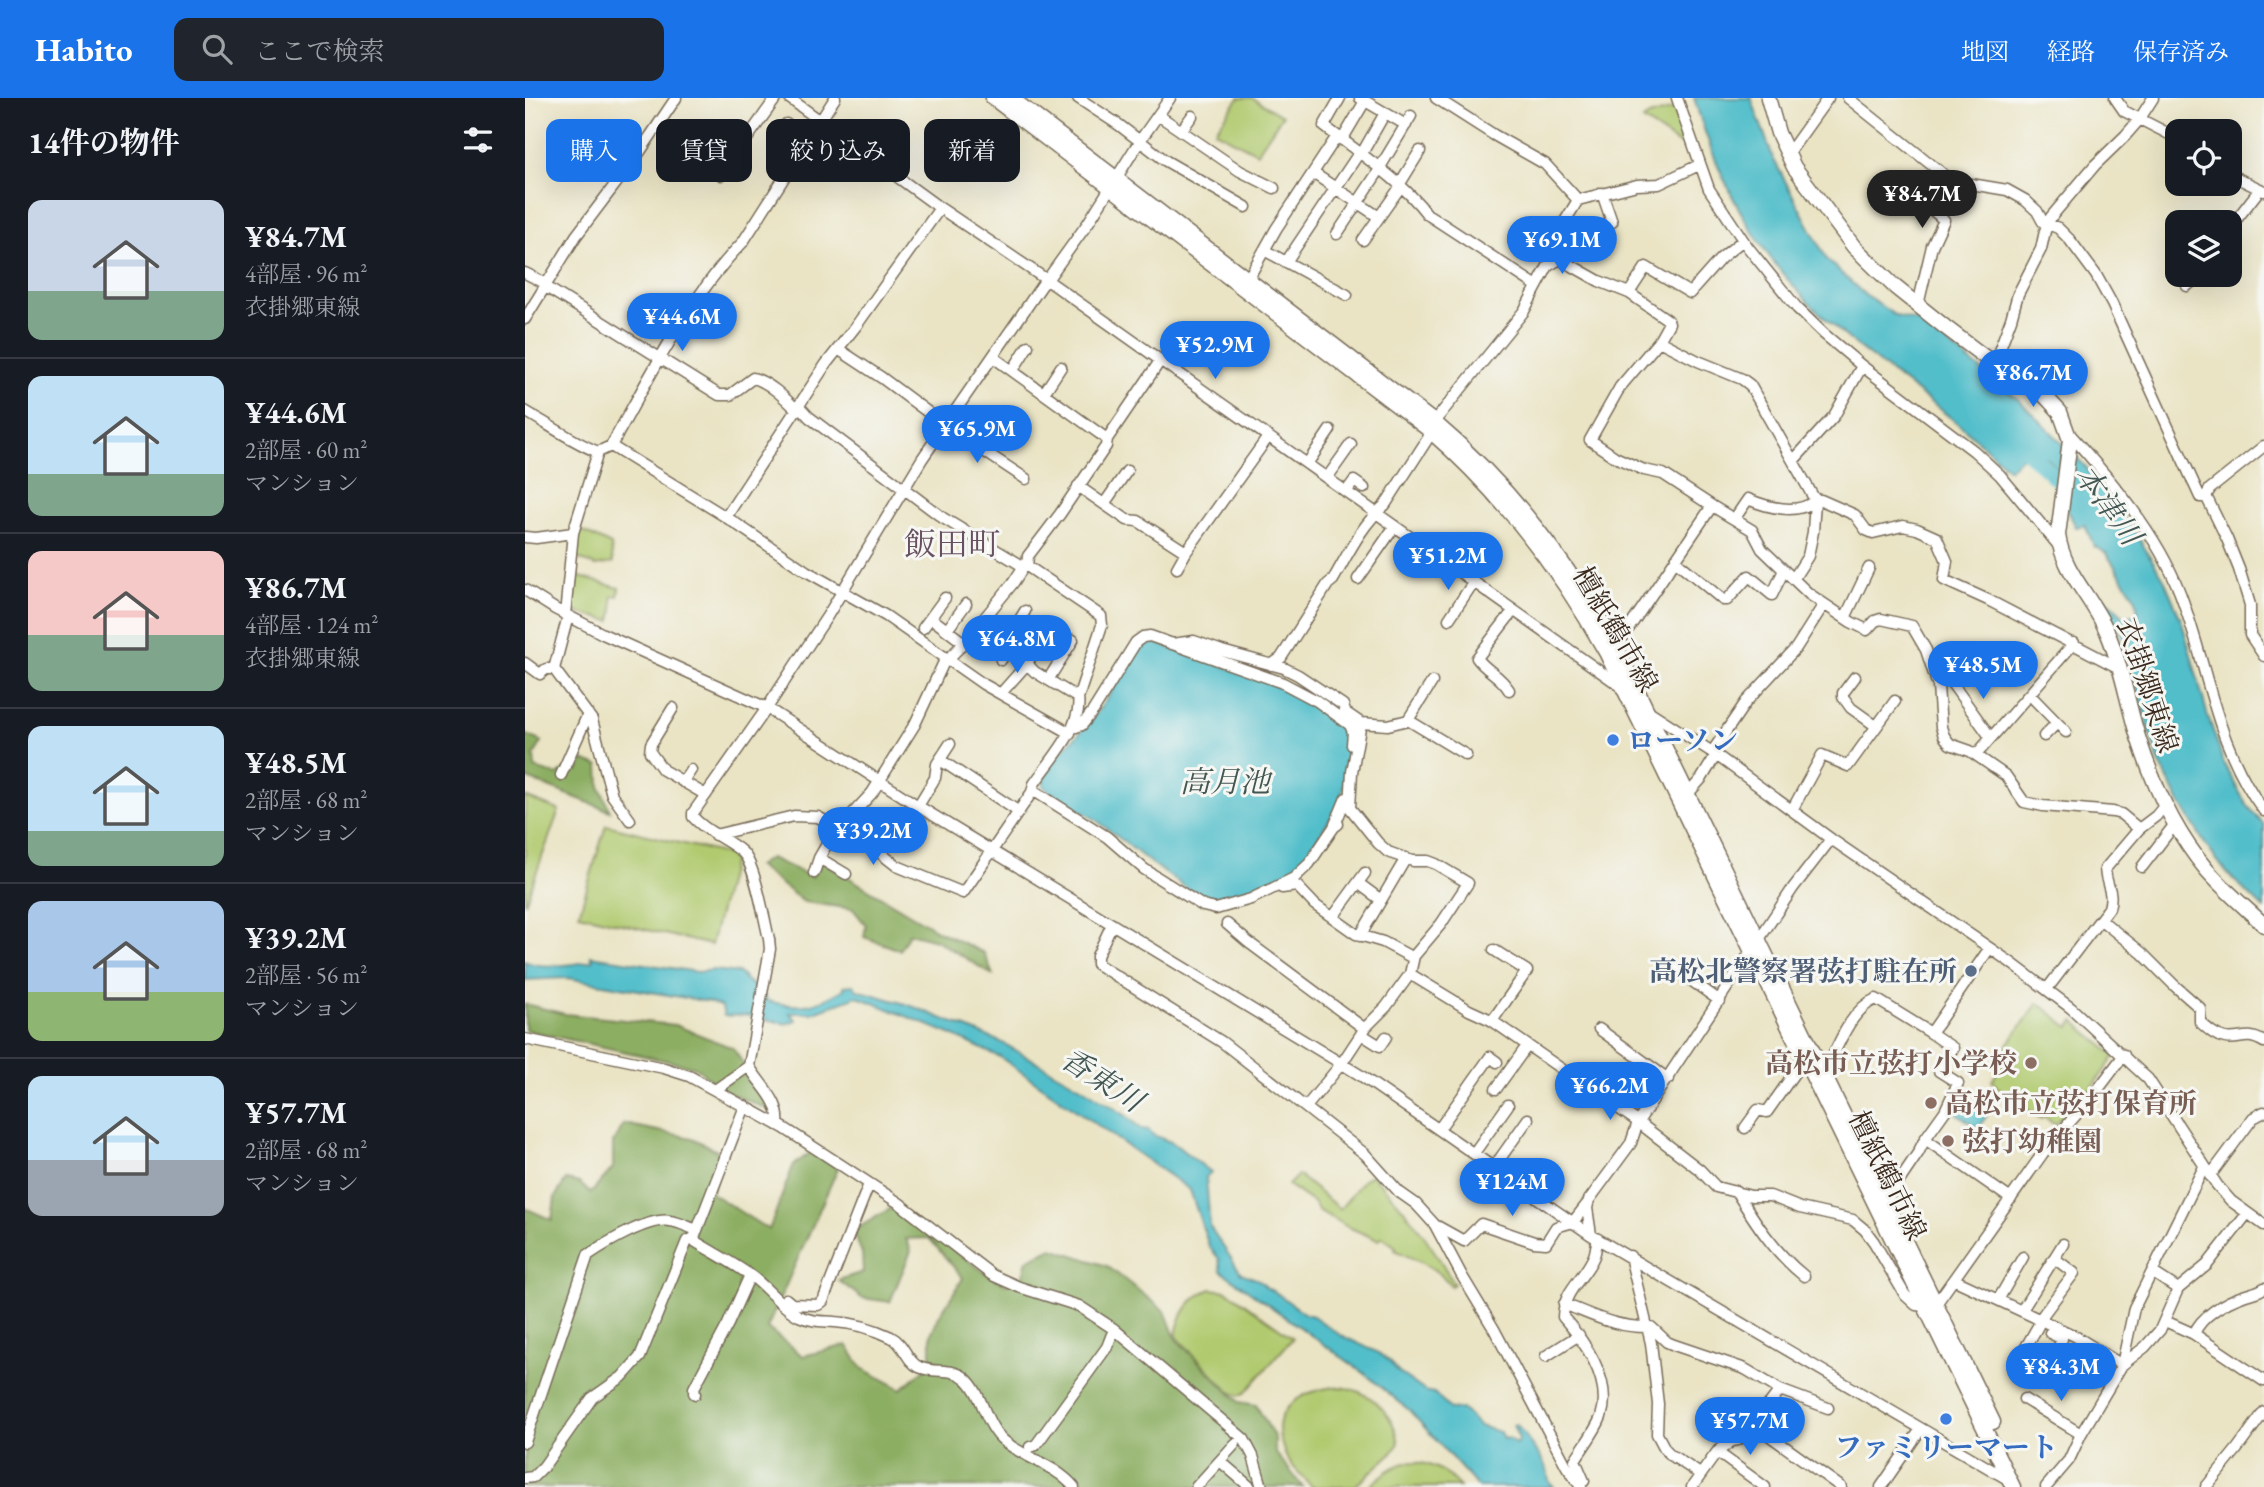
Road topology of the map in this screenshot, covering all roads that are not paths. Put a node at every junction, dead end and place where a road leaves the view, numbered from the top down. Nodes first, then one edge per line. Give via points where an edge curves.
1 (676, 98) edge
2 (776, 98) edge
3 (789, 98) edge
4 (835, 98) edge
5 (993, 98) edge
6 (1011, 98) edge
7 (1078, 98) edge
8 (1170, 98) edge
9 (1340, 98) edge
10 (1436, 98) edge
11 (1677, 98) edge
12 (1768, 98) edge
13 (1828, 98) edge
14 (1848, 98) edge
15 (2115, 98) edge
16 (2153, 98) edge
17 (1362, 99) edge
18 (1385, 113) junction
19 (1158, 116) junction
20 (1192, 116) dead end
21 (819, 119) edge
22 (821, 119) edge
23 (2139, 120) junction
24 (1181, 131) junction
25 (752, 132) edge
26 (2165, 132) edge
27 (1339, 138) junction
28 (1139, 142) junction
29 (1420, 151) dead end
30 (1360, 154) junction
31 (1788, 154) junction
32 (1699, 165) junction
33 (1379, 169) junction
34 (1313, 173) junction
35 (1948, 178) junction
36 (2242, 180) edge
37 (781, 182) edge
38 (905, 182) edge
39 (1113, 183) junction
40 (1400, 185) junction
41 (1274, 188) dead end
42 (1335, 188) junction
43 (2262, 190) edge
44 (1602, 193) junction
45 (1577, 200) junction
46 (1357, 202) junction
47 (1246, 207) dead end
48 (940, 208) junction
49 (2242, 214) edge
50 (1380, 217) junction
51 (2047, 225) junction
52 (1336, 234) dead end
53 (1363, 240) dead end
54 (1743, 240) junction
55 (1264, 250) junction
56 (1561, 256) junction
57 (1286, 262) junction
58 (525, 273) edge
59 (1248, 279) junction
60 (1047, 280) junction
61 (547, 286) junction
62 (1537, 286) junction
63 (1629, 293) junction
64 (1347, 295) dead end
65 (1917, 305) junction
66 (525, 319) edge
67 (1659, 341) junction
68 (1028, 345) dead end
69 (838, 349) junction
70 (661, 358) junction
71 (993, 358) junction
72 (1160, 361) junction
73 (1994, 364) junction
74 (1862, 366) junction
75 (1061, 368) dead end
76 (1013, 370) junction
77 (1044, 393) junction
78 (798, 408) junction
79 (525, 411) edge
80 (945, 425) junction
81 (1433, 427) junction
82 (1330, 430) dead end
83 (2069, 436) junction
84 (1268, 438) junction
85 (1107, 439) junction
86 (1351, 444) dead end
87 (611, 446) junction
88 (2264, 446) edge
89 (598, 452) junction
90 (1793, 461) junction
91 (1307, 464) junction
92 (1127, 471) dead end
93 (1327, 478) junction
94 (1026, 479) dead end
95 (1078, 486) junction
96 (1364, 488) dead end
97 (903, 489) junction
98 (1346, 492) junction
99 (2206, 496) junction
100 (1815, 500) junction
101 (1104, 504) junction
102 (1712, 506) junction
103 (1375, 513) junction
104 (726, 517) junction
105 (1735, 518) junction
106 (1395, 526) junction
107 (573, 534) junction
108 (525, 537) edge
109 (2058, 540) junction
110 (1186, 552) junction
111 (1676, 561) junction
112 (1025, 566) junction
113 (1177, 568) dead end
114 (1870, 568) dead end
115 (1784, 570) junction
116 (1794, 578) junction
117 (1358, 579) dead end
118 (1473, 583) junction
119 (525, 590) edge
120 (842, 591) junction
121 (945, 598) dead end
122 (966, 604) dead end
123 (1824, 604) junction
124 (1025, 611) dead end
125 (1513, 611) junction
126 (566, 615) junction
127 (931, 618) junction
128 (1845, 618) junction
129 (1449, 619) dead end
130 (982, 621) junction
131 (1049, 626) dead end
132 (923, 628) dead end
133 (947, 630) junction
134 (1009, 637) junction
135 (1073, 640) dead end
136 (964, 643) junction
137 (2074, 643) junction
138 (1172, 644) junction
139 (1616, 647) junction
140 (1033, 652) junction
141 (2263, 652) edge
142 (948, 660) junction
143 (1001, 660) dead end
144 (525, 663) edge
145 (1027, 664) junction
146 (1271, 665) junction
147 (554, 669) junction
148 (2121, 669) junction
149 (1854, 677) dead end
150 (1048, 680) junction
151 (1432, 682) dead end
152 (1951, 682) dead end
153 (1624, 689) junction
154 (1509, 690) dead end
155 (1003, 691) dead end
156 (2030, 695) junction
157 (1078, 698) junction
158 (1895, 701) dead end
159 (767, 708) junction
160 (1646, 710) junction
161 (668, 712) dead end
162 (588, 715) junction
163 (1408, 720) junction
164 (1361, 723) junction
165 (2057, 723) junction
166 (1876, 726) junction
167 (1071, 730) junction
168 (2066, 732) dead end
169 (2044, 736) dead end
170 (1991, 738) junction
171 (950, 744) dead end
172 (1714, 753) junction
173 (1466, 755) dead end
174 (1976, 755) junction
175 (945, 763) dead end
176 (691, 770) dead end
177 (1352, 772) junction
178 (561, 775) dead end
179 (879, 780) junction
180 (683, 782) junction
181 (1032, 792) junction
182 (706, 795) junction
183 (1687, 795) junction
184 (2165, 805) junction
185 (918, 806) junction
186 (1350, 808) junction
187 (1792, 810) junction
188 (2264, 811) edge
189 (1019, 812) junction
190 (630, 820) dead end
191 (2175, 824) junction
192 (1334, 827) junction
193 (839, 829) junction
194 (2139, 829) junction
195 (715, 835) junction
196 (1831, 839) junction
197 (993, 852) junction
198 (820, 858) junction
199 (1406, 858) junction
200 (2142, 867) dead end
201 (814, 873) dead end
202 (1365, 873) dead end
203 (846, 874) dead end
204 (1358, 883) junction
205 (1276, 888) junction
206 (1381, 900) junction
207 (1333, 917) junction
208 (2101, 920) junction
209 (1112, 924) junction
210 (1227, 924) dead end
211 (2264, 925) edge
212 (1360, 936) junction
213 (1755, 946) junction
214 (1989, 949) junction
215 (1495, 950) dead end
216 (1413, 957) junction
217 (1668, 964) dead end
218 (1410, 975) junction
219 (2047, 989) junction
220 (1720, 1001) junction
221 (1492, 1021) junction
222 (1599, 1029) dead end
223 (1363, 1032) junction
224 (1931, 1033) junction
225 (1386, 1037) dead end
226 (525, 1039) edge
227 (2264, 1042) edge
228 (1527, 1046) junction
229 (2124, 1055) junction
230 (1804, 1059) junction
231 (1497, 1062) dead end
232 (1342, 1063) junction
233 (749, 1066) junction
234 (1824, 1074) junction
235 (1668, 1079) junction
236 (1496, 1089) dead end
237 (715, 1090) junction
238 (1507, 1105) dead end
239 (745, 1107) junction
240 (1305, 1107) junction
241 (2264, 1112) edge
242 (1499, 1117) junction
243 (1528, 1119) dead end
244 (1638, 1122) junction
245 (778, 1125) junction
246 (1745, 1128) dead end
247 (1439, 1129) junction
248 (1520, 1130) junction
249 (1925, 1139) junction
250 (1474, 1153) junction
251 (1494, 1167) junction
252 (2207, 1171) junction
253 (869, 1184) junction
254 (1736, 1191) junction
255 (2011, 1199) junction
256 (1885, 1202) junction
257 (1587, 1204) junction
258 (2247, 1214) junction
259 (1573, 1222) junction
260 (1435, 1225) junction
261 (2264, 1225) edge
262 (695, 1234) junction
263 (1595, 1237) junction
264 (2063, 1244) dead end
265 (1630, 1256) junction
266 (2023, 1257) dead end
267 (2054, 1258) junction
268 (2152, 1272) junction
269 (750, 1275) junction
270 (1804, 1276) dead end
271 (1955, 1280) junction
272 (2264, 1288) edge
273 (2178, 1289) junction
274 (1998, 1300) junction
275 (782, 1303) junction
276 (1564, 1304) junction
277 (1930, 1305) junction
278 (2022, 1310) junction
279 (2165, 1321) junction
280 (2039, 1322) junction
281 (1649, 1326) junction
282 (1114, 1329) junction
283 (2194, 1334) junction
284 (1579, 1335) junction
285 (2026, 1347) dead end
286 (2056, 1353) dead end
287 (1546, 1356) dead end
288 (2122, 1365) junction
289 (2264, 1381) edge
290 (1780, 1390) junction
291 (694, 1393) dead end
292 (2024, 1399) dead end
293 (1828, 1408) dead end
294 (2264, 1412) edge
295 (1756, 1426) junction
296 (1921, 1429) junction
297 (2081, 1434) junction
298 (525, 1443) edge
299 (1235, 1444) dead end
300 (1030, 1447) dead end
301 (1717, 1452) junction
302 (1220, 1461) junction
303 (1700, 1474) junction
304 (525, 1478) edge
305 (1242, 1483) edge
306 (2017, 1485) edge
307 (1074, 1487) edge
308 (1196, 1487) edge
309 (1250, 1487) edge
310 (1262, 1487) edge
311 (1581, 1487) edge
312 (1587, 1487) edge
313 (1692, 1487) edge
314 (1765, 1487) edge
315 (1842, 1487) edge
316 (1881, 1487) edge
317 (2046, 1487) edge
318 (2206, 1487) edge

1 - 61 street via 576,236
2 - 25 street
3 - 21 street
4 - 22 street
5 - 39 main road, 檀紙鶴市線
6 - 39 main road, 檀紙鶴市線
7 - 28 street
8 - 19 street
9 - 27 street via 1324,126
10 - 45 street via 1545,163
11 - 32 street
12 - 31 main road
13 - 31 street
14 - 35 street
15 - 23 street via 2123,111
16 - 23 street
17 - 18 street
17 - 27 street
18 - 30 street
18 - 33 street via 1409,121
19 - 24 street
19 - 28 street
20 - 24 street
23 - 26 street
23 - 51 street
24 - 41 street
27 - 30 street
27 - 34 street
28 - 39 street
28 - 47 street
29 - 40 street
30 - 33 street
30 - 42 street
31 - 65 main road via 1854,247
32 - 44 street via 1659,184
32 - 54 street via 1709,189
33 - 40 street
33 - 46 street
34 - 42 street
34 - 55 street
35 - 51 street via 2007,190 2037,211
35 - 65 street via 1929,207 1944,220 1932,246
36 - 43 street
37 - 70 street
38 - 48 street
39 - 59 main road, 檀紙鶴市線
39 - 60 street
39 - 81 main road, 檀紙鶴市線
40 - 50 street
40 - 62 street via 1427,214
42 - 46 street
42 - 57 street
43 - 49 street
44 - 45 street
44 - 56 street via 1612,222
45 - 56 street via 1562,226
46 - 50 street
46 - 52 street
48 - 60 street
48 - 69 street
50 - 53 street
51 - 73 street
51 - 99 street via 2070,240 2096,275 2200,497
54 - 63 street via 1690,293 1646,267
54 - 74 street via 1797,308
55 - 57 street
55 - 59 street
56 - 62 street via 1548,266
56 - 63 street via 1599,281
57 - 64 street
58 - 61 street
59 - 81 main road, 檀紙鶴市線
60 - 71 street
60 - 72 street
61 - 66 street
61 - 70 street
62 - 81 street via 1524,311
63 - 67 street via 1668,320
65 - 73 main road
67 - 90 street via 1750,385
67 - 102 street via 1620,387 1590,440 1615,457 1663,474
68 - 76 street
69 - 78 street
69 - 80 street
70 - 78 street via 719,395 730,395 753,378
70 - 87 street
71 - 76 street
71 - 80 street
72 - 84 street
72 - 85 street
73 - 83 main road via 2045,396 2060,412
74 - 90 street via 1834,416
74 - 109 street via 1974,451
75 - 77 street
76 - 77 street
77 - 85 street
78 - 97 street
78 - 104 street
79 - 89 street
80 - 94 street
80 - 97 street
81 - 103 street via 1385,505
81 - 139 main road, 檀紙鶴市線 via 1464,447 1536,526
81 - 153 main road, 檀紙鶴市線 via 1529,534 1584,612
82 - 91 street
83 - 109 main road
83 - 188 street via 2144,525 2164,559 2180,592 2233,761
84 - 91 street
84 - 110 street
85 - 95 street
86 - 93 street
87 - 89 street
87 - 104 street
88 - 99 street
89 - 107 street
90 - 100 street
91 - 93 street
92 - 101 street
93 - 98 street
95 - 101 street
95 - 112 street
96 - 98 street via 1354,481
97 - 112 street
97 - 120 street
98 - 103 street
99 - 141 street via 2239,569 2250,605 2250,635
100 - 105 street via 1773,509 1748,499
100 - 116 street via 1808,556
100 - 137 street via 1855,515 1873,533 1903,526 1937,538 1947,561 1944,580
101 - 110 street
102 - 105 street
102 - 111 street
103 - 106 street
103 - 146 street via 1281,658
104 - 120 street
105 - 115 street via 1752,530 1762,549
106 - 117 street via 1376,562
106 - 118 street
107 - 108 street
107 - 126 street
109 - 148 main road, 衣掛郷東線 via 2075,580 2099,614
110 - 113 street
111 - 115 street via 1723,600 1731,597 1747,576 1772,595
111 - 139 street
112 - 130 street
112 - 157 street via 1101,616
114 - 128 street
115 - 116 street
116 - 123 street
118 - 125 street
118 - 129 street
119 - 126 street
120 - 142 street
120 - 159 street
121 - 127 street
122 - 133 street
123 - 128 street
123 - 172 street via 1796,649 1746,702
124 - 134 street
125 - 153 street
125 - 154 street via 1476,658
126 - 147 street
126 - 159 street
127 - 132 street
127 - 133 street
128 - 174 street via 1862,629 1881,619 1912,626 1938,686 1944,736 1950,744
130 - 134 street
130 - 136 street
131 - 140 street
133 - 136 street
134 - 140 street
134 - 143 street via 1011,643
135 - 150 street
136 - 142 street
137 - 148 street
137 - 156 street
138 - 146 street via 1194,641
138 - 167 street via 1143,636 1093,711
138 - 177 street via 1283,683 1317,701 1353,732
139 - 160 main road, 檀紙鶴市線
140 - 145 street
142 - 167 street via 983,684
142 - 179 street
144 - 147 street via 540,674
145 - 150 street
145 - 155 street
146 - 164 street via 1298,675
147 - 162 street
148 - 184 main road, 衣掛郷東線 via 2137,734
149 - 166 street via 1843,698
150 - 157 street
151 - 163 street
152 - 170 street
153 - 160 street
153 - 213 main road, 檀紙鶴市線
156 - 165 street
156 - 170 street
157 - 167 street
158 - 166 street
159 - 179 street
159 - 182 street
160 - 172 street
160 - 183 main road, 檀紙鶴市線
161 - 180 street via 648,756
162 - 178 street
162 - 190 street via 612,795
163 - 164 street via 1388,725
163 - 173 street
164 - 177 street
165 - 168 street
165 - 169 street
166 - 187 street via 1848,766 1822,755
167 - 181 street
170 - 174 street
171 - 185 street
172 - 183 street
172 - 187 street
174 - 194 street via 2006,776 2024,802 2113,812
175 - 189 street via 977,789
176 - 180 street
177 - 186 street
177 - 192 street via 1345,805
179 - 185 street
179 - 193 street
180 - 182 street
181 - 189 street
181 - 205 street via 1091,826 1144,869 1203,906 1216,909
182 - 195 street via 693,817
183 - 213 main road, 檀紙鶴市線
184 - 191 main road, 衣掛郷東線
184 - 194 street
185 - 197 street
186 - 192 street
186 - 199 street via 1388,852
187 - 196 street
189 - 197 street
191 - 200 street
191 - 211 main road, 衣掛郷東線 via 2207,871
192 - 205 street via 1302,873
193 - 195 street via 818,817 794,816
193 - 197 street via 897,866 963,893
193 - 198 street
194 - 208 street via 2105,869 2113,897
195 - 233 street via 750,861 769,939
196 - 213 street
196 - 214 street
197 - 209 street
198 - 201 street
198 - 203 street
199 - 206 street
199 - 216 street via 1436,864 1468,883
202 - 204 street
204 - 206 street
204 - 207 street
205 - 207 street via 1297,886
206 - 212 street
207 - 212 street
208 - 219 street
208 - 227 street via 2200,1008 2200,1022 2213,1033 2224,1038 2251,1036
209 - 232 street
209 - 240 street via 1097,964 1223,1042
210 - 223 street
212 - 216 street
213 - 220 street
213 - 230 main road, 檀紙鶴市線
213 - 234 main road, 檀紙鶴市線
214 - 219 street
214 - 224 street
215 - 221 street via 1527,971
216 - 218 street
217 - 220 street
218 - 221 street
218 - 223 street
219 - 229 street
220 - 235 street
221 - 228 street
222 - 235 street
223 - 225 street via 1380,1046
223 - 232 street
224 - 234 street via 1876,999 1868,1002 1840,1038
224 - 249 street via 1954,1048 1939,1071 1958,1083
226 - 237 street via 664,1068
228 - 236 street
228 - 244 street
229 - 252 street via 2148,1079
229 - 255 street
230 - 246 street via 1767,1112 1758,1110
230 - 277 main road, 檀紙鶴市線
231 - 247 street via 1490,1057
232 - 240 street
232 - 247 street
233 - 237 street
233 - 245 street via 773,1099
234 - 256 main road, 檀紙鶴市線
235 - 244 street
237 - 239 street
238 - 242 street
239 - 245 street
239 - 262 street
240 - 260 street via 1364,1154
241 - 252 street via 2253,1118
242 - 248 street
242 - 250 street
243 - 248 street
244 - 254 street via 1716,1187
244 - 257 street via 1631,1143
245 - 253 street
247 - 250 street
248 - 251 street
249 - 255 street
249 - 256 street
250 - 251 street
251 - 259 street
252 - 258 street
252 - 268 street
253 - 275 street via 823,1301 792,1304 786,1299
253 - 282 street via 992,1275 1079,1306
254 - 270 street via 1786,1262
254 - 277 street via 1853,1220 1874,1242 1905,1295 1916,1305
255 - 271 street
256 - 277 main road, 檀紙鶴市線
257 - 259 street
257 - 263 street
258 - 261 street
258 - 273 street via 2207,1265
259 - 260 street via 1556,1227 1546,1243 1482,1224 1464,1241
259 - 263 street
260 - 311 street
262 - 269 street via 696,1241
262 - 298 street via 669,1220 613,1238 589,1255
262 - 304 street via 687,1241 640,1357 622,1377 591,1398 544,1466
263 - 265 street
263 - 276 street via 1595,1255
264 - 267 street
265 - 281 street
265 - 296 street
266 - 274 street
267 - 278 street
267 - 280 street via 2074,1273
268 - 273 street
268 - 288 street via 2134,1308
269 - 275 street
269 - 291 street
271 - 274 street
271 - 277 street
272 - 283 street via 2227,1303 2205,1318
273 - 279 street
274 - 278 street
275 - 307 street via 807,1320 867,1328 894,1338 920,1368 965,1377 995,1433 1053,1468
276 - 281 street via 1615,1324
276 - 284 street via 1563,1317
277 - 306 main road, 檀紙鶴市線
278 - 280 street
279 - 283 street
279 - 288 street via 2145,1347
280 - 285 street
280 - 286 street via 2062,1339
280 - 288 street via 2075,1336
281 - 290 street via 1674,1345 1745,1369
281 - 303 street via 1657,1434 1671,1455
282 - 300 street via 1107,1347 1036,1446
282 - 310 street via 1244,1439
283 - 289 street
284 - 287 street
284 - 312 street via 1593,1358 1603,1397 1601,1417 1575,1460
288 - 297 street
290 - 293 street
290 - 295 street
292 - 297 street
294 - 318 street
295 - 301 street
295 - 315 street
296 - 306 street
296 - 316 street
297 - 317 street via 2069,1461
299 - 302 street
301 - 303 street
301 - 314 street
302 - 305 street
302 - 308 street
303 - 313 street
305 - 309 street

